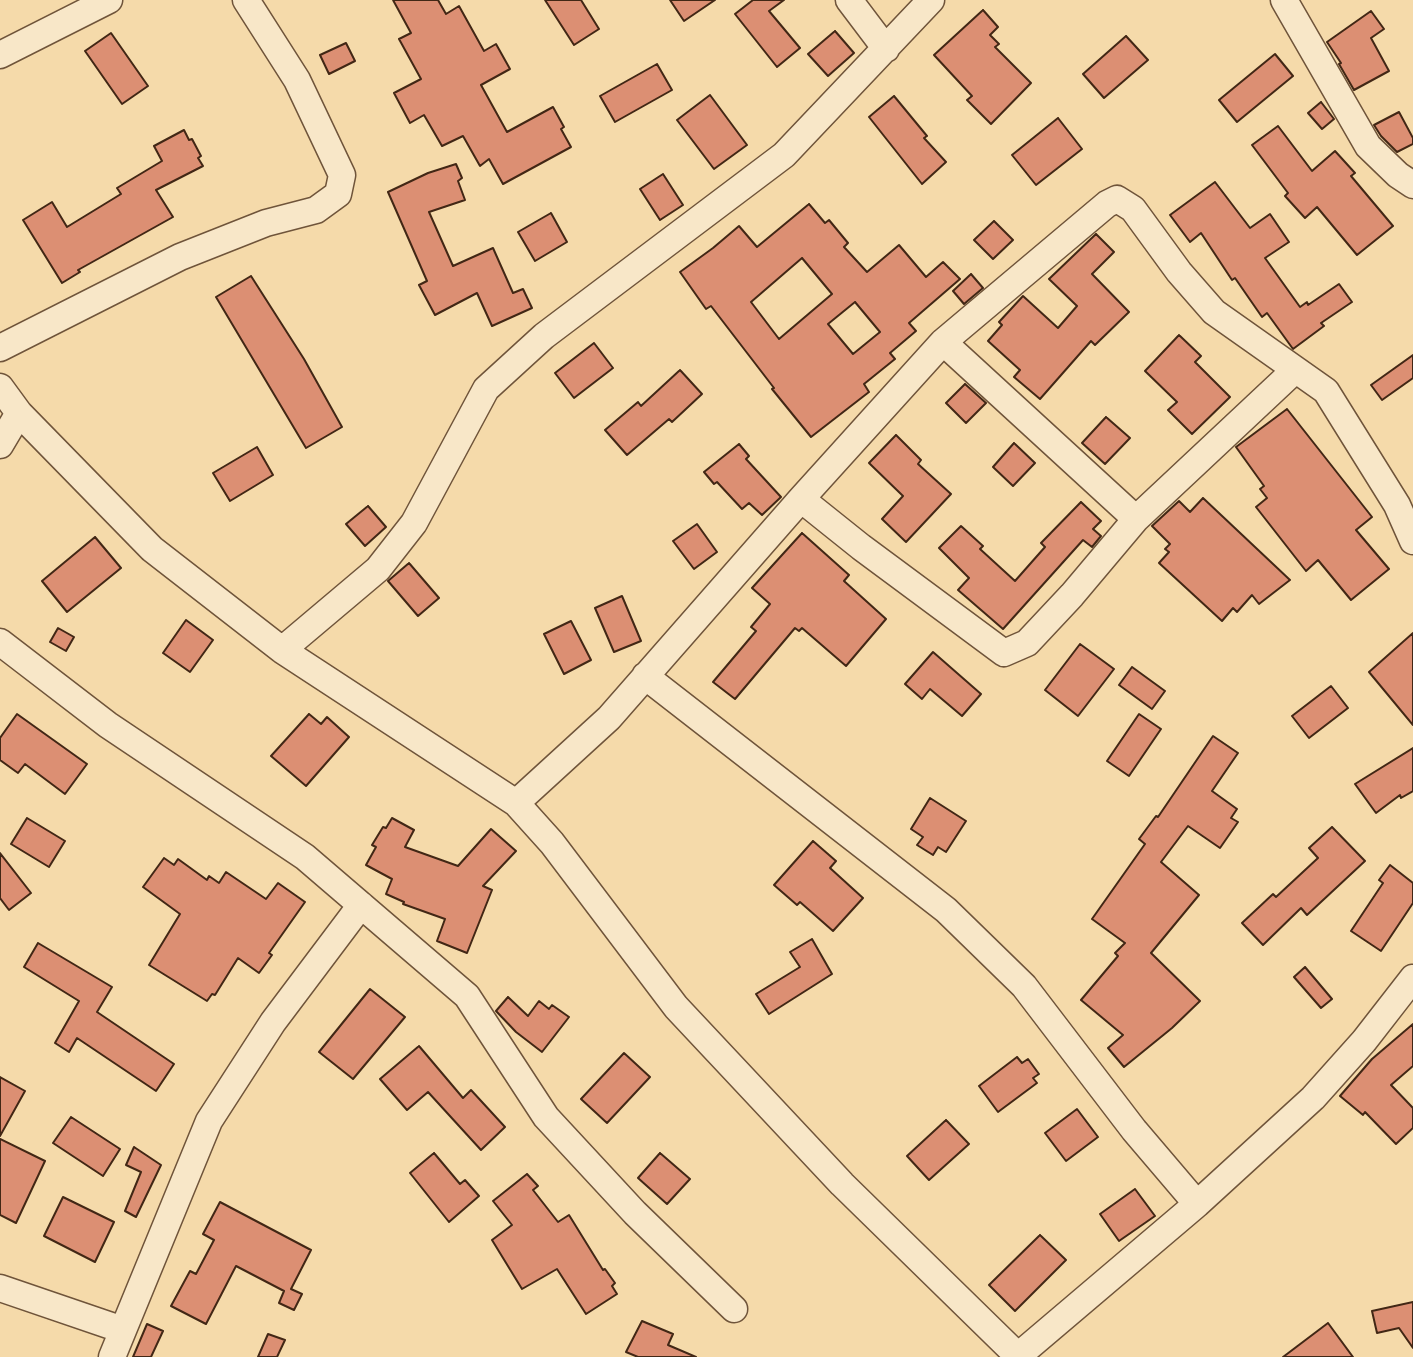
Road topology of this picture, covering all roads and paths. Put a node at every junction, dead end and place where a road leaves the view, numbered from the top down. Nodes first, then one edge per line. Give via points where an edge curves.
1 (109, 0) edge
2 (246, 0) edge
3 (849, 0) edge
4 (931, 0) edge
5 (1284, 0) edge
6 (886, 50) junction
7 (0, 55) edge
8 (1413, 184) edge
9 (943, 342) junction
10 (0, 348) edge
11 (1295, 370) junction
12 (0, 387) edge
13 (19, 413) junction
14 (0, 445) edge
15 (800, 499) junction
16 (1136, 519) junction
17 (1413, 541) edge
18 (0, 642) edge
19 (282, 650) junction
20 (645, 676) junction
21 (516, 803) junction
22 (361, 905) junction
23 (1413, 978) edge
24 (1198, 1204) junction
25 (0, 1288) edge
26 (734, 1309) dead end
27 (123, 1330) junction
28 (112, 1357) edge
29 (1018, 1357) edge

1 - 7 street
2 - 10 street via 297,80 342,175 338,194 316,211 266,223 180,257
3 - 6 street
4 - 6 street
5 - 8 street via 1367,146
6 - 19 street via 784,155 544,336 486,389 414,523 378,569
9 - 11 street via 1117,199 1133,209 1214,312
9 - 15 street
9 - 16 street
11 - 16 street
11 - 17 street via 1326,391 1397,505
12 - 13 street
13 - 14 street
13 - 19 street via 152,549
15 - 16 street via 1004,653 1027,643
15 - 20 street
18 - 22 street via 108,724 304,857
19 - 21 street
20 - 21 street via 609,718
20 - 24 street via 946,910 1024,985 1134,1130
21 - 29 street via 552,843 676,1007 842,1184
22 - 26 street via 467,996 546,1117 635,1213
22 - 27 street via 273,1022 209,1121
23 - 24 street via 1313,1098
24 - 29 street
25 - 27 street
27 - 28 street

